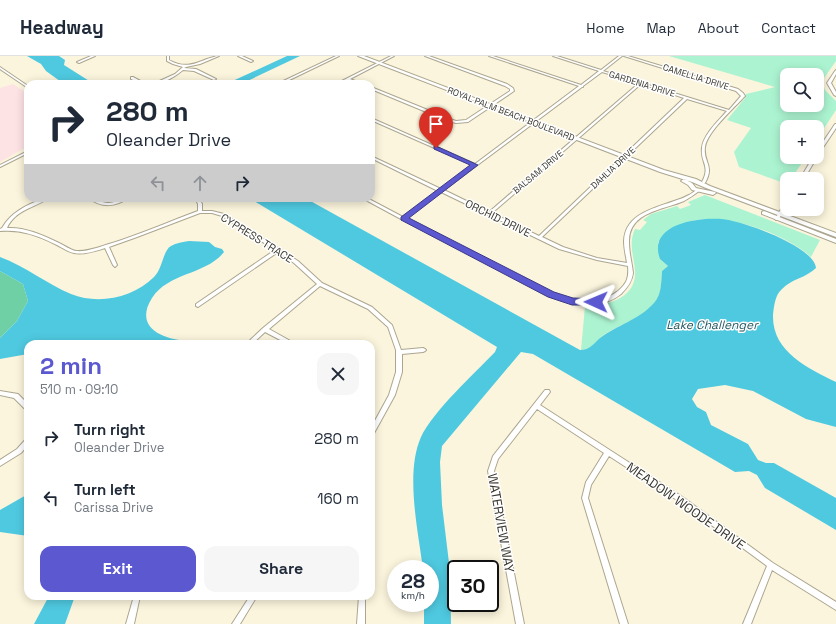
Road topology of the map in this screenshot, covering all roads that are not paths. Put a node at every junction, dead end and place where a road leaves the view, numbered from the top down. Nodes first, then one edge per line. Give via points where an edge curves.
1 (94, 56) edge
2 (168, 56) edge
3 (218, 56) edge
4 (239, 56) edge
5 (338, 56) edge
6 (360, 56) edge
7 (393, 56) edge
8 (426, 56) edge
9 (490, 56) edge
10 (554, 56) edge
11 (622, 56) edge
12 (625, 56) edge
13 (252, 61) dead end
14 (78, 62) dead end
15 (379, 63) junction
16 (184, 67) junction
17 (0, 68) edge
18 (602, 71) junction
19 (836, 71) edge
20 (132, 78) dead end
21 (216, 79) dead end
22 (348, 79) edge
23 (136, 80) edge
24 (164, 80) edge
25 (287, 80) edge
26 (641, 83) junction
27 (24, 84) edge
28 (582, 86) junction
29 (375, 90) edge
30 (836, 95) edge
31 (686, 98) junction
32 (491, 106) junction
33 (730, 111) junction
34 (375, 121) edge
35 (532, 122) junction
36 (836, 124) edge
37 (577, 139) junction
38 (824, 143) edge
39 (24, 155) edge
40 (625, 158) junction
41 (375, 159) edge
42 (475, 165) junction
43 (0, 166) edge
44 (699, 186) junction
45 (441, 190) junction
46 (39, 202) edge
47 (99, 202) edge
48 (119, 202) edge
49 (199, 202) edge
50 (372, 202) edge
51 (200, 212) junction
52 (780, 213) edge
53 (489, 214) junction
54 (778, 216) junction
55 (404, 219) junction
56 (2, 229) edge
57 (836, 235) edge
58 (540, 238) junction
59 (836, 241) edge
60 (107, 247) junction
61 (278, 250) junction
62 (115, 265) dead end
63 (629, 265) junction
64 (320, 284) junction
65 (198, 305) dead end
66 (265, 329) junction
67 (253, 340) edge
68 (285, 340) edge
69 (423, 350) dead end
70 (399, 352) junction
71 (547, 392) dead end
72 (0, 394) edge
73 (24, 404) edge
74 (536, 406) junction
75 (375, 426) edge
76 (24, 446) edge
77 (608, 452) junction
78 (0, 463) edge
79 (771, 565) junction
80 (136, 600) edge
81 (251, 600) edge
82 (362, 600) edge
83 (836, 606) edge
84 (130, 624) edge
85 (236, 624) edge
86 (361, 624) edge
87 (520, 624) edge
88 (624, 624) edge
89 (748, 624) edge

1 - 14 street
2 - 16 street via 169,62
3 - 16 street
4 - 13 street
5 - 25 street
6 - 15 street, ROYAL PALM BEACH BOULEVARD
7 - 15 street
8 - 32 street via 510,87 512,91 509,94
9 - 28 street
10 - 18 street, GARDENIA DRIVE
11 - 18 street
12 - 33 street, CAMELLIA DRIVE via 739,91 743,96
15 - 22 street
15 - 32 street, ROYAL PALM BEACH BOULEVARD
16 - 21 street
16 - 24 street via 176,75
17 - 27 street
18 - 26 street, GARDENIA DRIVE
18 - 28 street
19 - 30 street via 829,83
20 - 23 street
26 - 31 street, GARDENIA DRIVE
26 - 37 street, BALSAM DRIVE
28 - 35 street
29 - 32 street via 456,122 467,121
31 - 33 street, GARDENIA DRIVE
31 - 40 street, DAHLIA DRIVE
32 - 35 street, ROYAL PALM BEACH BOULEVARD
33 - 44 street, CAMELLIA DRIVE via 704,145 708,168 707,175
34 - 42 street
35 - 37 street, ROYAL PALM BEACH BOULEVARD
35 - 42 street
36 - 38 street
37 - 40 street, ROYAL PALM BEACH BOULEVARD
37 - 53 street, BALSAM DRIVE
39 - 43 street
40 - 44 street, ROYAL PALM BEACH BOULEVARD
40 - 58 street, DAHLIA DRIVE
41 - 45 street, ORCHID DRIVE
42 - 45 street
44 - 54 street, ROYAL PALM BEACH BOULEVARD
44 - 63 street via 680,202 654,208 631,225 627,237
45 - 53 street, ORCHID DRIVE
45 - 55 street
46 - 56 street via 16,214
47 - 48 street via 105,205
49 - 51 street
50 - 55 street
51 - 60 street, CYPRESS TRACE
51 - 61 street, CYPRESS TRACE via 223,215
52 - 54 street
53 - 58 street, ORCHID DRIVE
54 - 57 street, ROYAL PALM BEACH BOULEVARD
54 - 59 street, ROYAL PALM BEACH BOULEVARD
55 - 63 street via 551,294 572,302 596,302 617,295 629,280
56 - 60 street, CYPRESS TRACE via 35,233 74,252
58 - 63 street, ORCHID DRIVE via 574,253
60 - 62 street
61 - 64 street, CYPRESS TRACE via 305,269
61 - 65 street
64 - 66 street
64 - 70 street, CYPRESS TRACE via 378,314 394,334
66 - 67 street
66 - 68 street
69 - 70 street
70 - 75 street, CYPRESS TRACE via 396,383
71 - 74 street, WATERVIEW WAY
72 - 73 street via 16,396
74 - 77 street, MEADOW WOODE DRIVE
74 - 87 street, WATERVIEW WAY via 495,458 491,471
76 - 78 street
77 - 79 street, MEADOW WOODE DRIVE via 682,500
77 - 88 street via 588,484 585,498
79 - 83 street, MEADOW WOODE DRIVE
79 - 89 street
80 - 84 street
81 - 85 street
82 - 86 street

